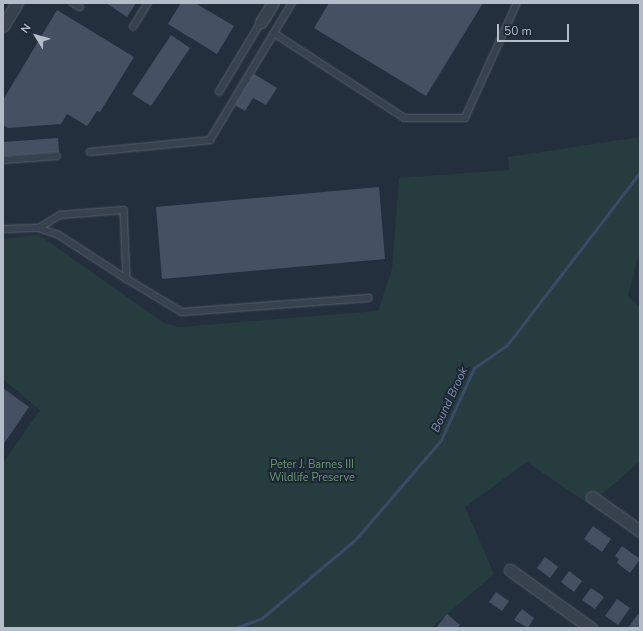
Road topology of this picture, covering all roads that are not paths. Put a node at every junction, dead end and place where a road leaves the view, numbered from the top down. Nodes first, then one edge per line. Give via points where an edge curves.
1 (17, 3) edge
2 (73, 3) edge
3 (148, 3) edge
4 (273, 3) edge
5 (292, 3) edge
6 (517, 3) edge
7 (80, 7) dead end
8 (261, 22) joint
9 (3, 26) edge
10 (134, 27) dead end
11 (274, 33) junction
12 (219, 92) dead end
13 (90, 152) dead end
14 (58, 156) dead end
15 (3, 160) edge
16 (39, 228) junction
17 (3, 229) edge
18 (127, 279) junction
19 (368, 298) dead end
20 (592, 497) dead end
21 (640, 531) edge
22 (510, 570) dead end
23 (590, 628) edge

1 - 9 street
2 - 7 lane
3 - 10 lane
4 - 8 street
5 - 11 lane
6 - 11 lane via 465,118 405,118
8 - 12 lane
11 - 13 lane via 210,140
14 - 15 lane
16 - 17 lane
16 - 18 lane via 66,239
16 - 18 lane via 60,215 124,210
18 - 19 lane via 182,312
20 - 21 street
22 - 23 street

